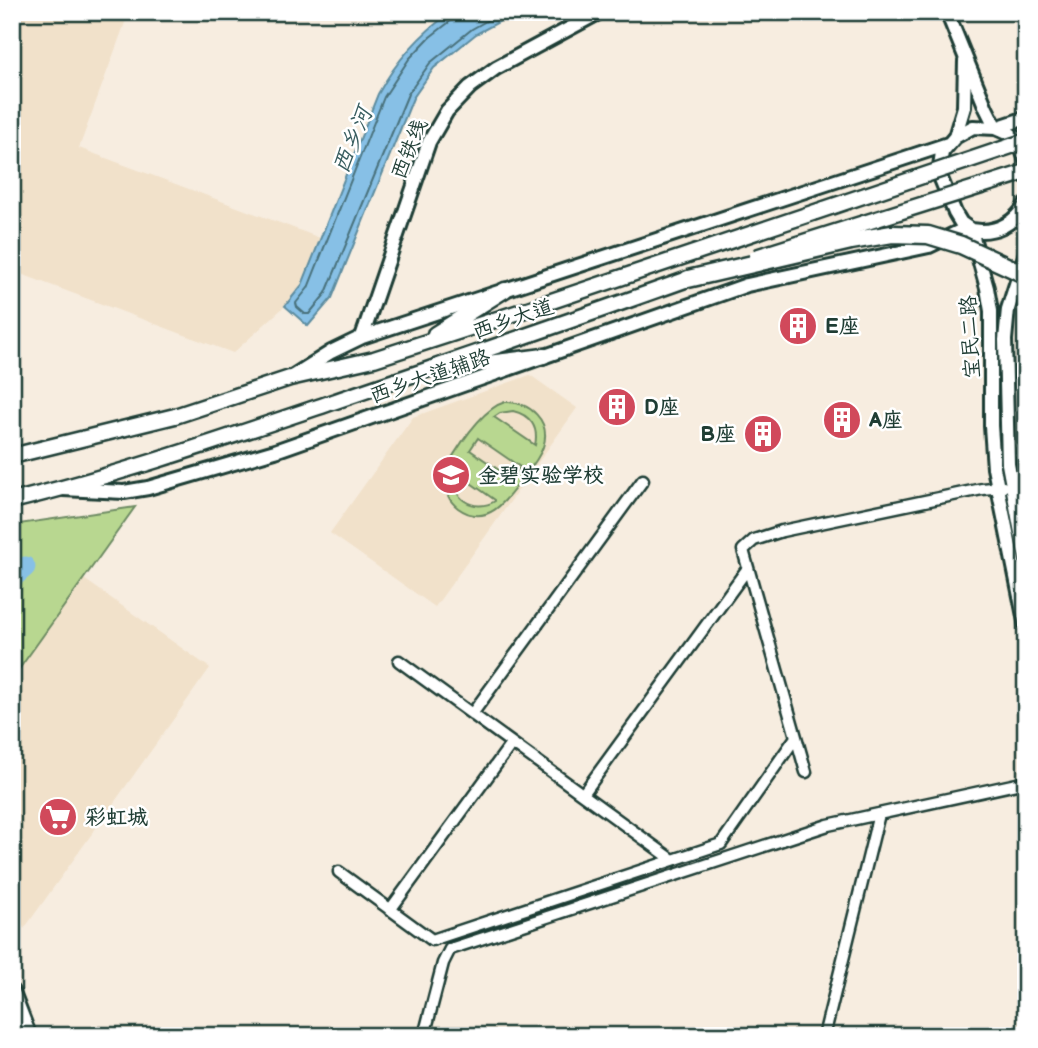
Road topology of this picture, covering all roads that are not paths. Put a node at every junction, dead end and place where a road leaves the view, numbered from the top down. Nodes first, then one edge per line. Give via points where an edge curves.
1 (600, 12) edge
2 (947, 12) edge
3 (965, 61) junction
4 (1026, 118) edge
5 (996, 128) junction
6 (951, 140) junction
7 (1026, 141) edge
8 (1026, 160) edge
9 (1026, 172) edge
10 (1026, 204) edge
11 (969, 229) junction
12 (929, 246) junction
13 (1026, 253) edge
14 (983, 268) junction
15 (1026, 275) edge
16 (688, 279) junction
17 (505, 290) junction
18 (362, 337) junction
19 (416, 346) junction
20 (544, 356) junction
21 (422, 372) junction
22 (290, 378) junction
23 (12, 456) edge
24 (643, 480) dead end
25 (1011, 485) junction
26 (997, 488) junction
27 (62, 489) junction
28 (12, 502) edge
29 (1026, 559) edge
30 (748, 568) junction
31 (1026, 626) edge
32 (399, 662) dead end
33 (472, 714) junction
34 (796, 737) junction
35 (512, 743) junction
36 (806, 772) dead end
37 (1026, 782) edge
38 (583, 794) junction
39 (879, 814) junction
40 (673, 860) junction
41 (339, 872) dead end
42 (390, 910) junction
43 (12, 992) edge
44 (29, 1036) edge
45 (424, 1036) edge
46 (824, 1036) edge

1 - 18 street, 西铁线 via 496,68 447,111 429,142
2 - 3 street, 宝民二路
3 - 5 street, 宝民二路
3 - 6 street, 宝民二路 via 964,107
4 - 5 street
5 - 6 street via 973,127
5 - 8 street, 宝民二路 via 1018,140
6 - 11 street, 宝民二路 via 942,152 939,174 955,213
6 - 17 street
7 - 19 main road, 西乡大道, bridge
9 - 16 main road, 西乡大道, bridge
10 - 11 street, 西乡大道辅路 via 1005,226 988,231
11 - 12 street, 西乡大道辅路
11 - 14 street, 宝民二路
12 - 14 street via 958,251
12 - 20 street, 西乡大道辅路 via 747,285
13 - 25 street, 宝民二路 via 1008,309 1004,340
14 - 26 street, 宝民二路 via 991,311 991,426
15 - 16 highway, bridge via 961,245 928,235 892,234
16 - 21 main road, 西乡大道
17 - 18 street
17 - 19 main road
18 - 22 street
19 - 22 main road, 西乡大道
20 - 21 main road
20 - 27 street, 西乡大道辅路 via 275,451 148,488 124,492
21 - 27 main road, 西乡大道
22 - 23 main road, 西乡大道 via 175,416
24 - 33 street
25 - 26 street
25 - 29 street, 宝民二路
26 - 30 street via 782,531 754,540 743,550
26 - 31 street, 宝民二路
27 - 28 main road, 西乡大道
30 - 34 street
30 - 38 street
32 - 33 street
33 - 35 street
34 - 36 street
34 - 40 street via 721,844
35 - 38 street
35 - 42 street
37 - 39 street
38 - 40 street
39 - 45 street via 828,825 450,949
39 - 46 street
40 - 42 street via 432,940
41 - 42 street
43 - 44 main road

